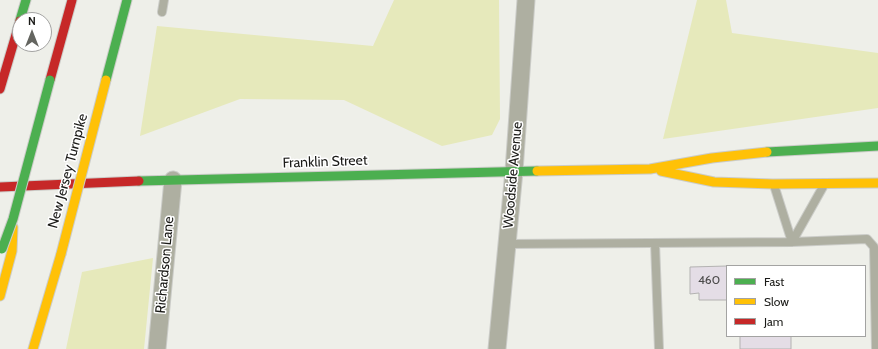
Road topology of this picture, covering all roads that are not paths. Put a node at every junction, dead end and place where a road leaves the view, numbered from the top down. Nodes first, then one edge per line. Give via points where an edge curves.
1 (26, 0) edge
2 (72, 0) edge
3 (126, 0) edge
4 (164, 0) edge
5 (526, 0) edge
6 (22, 12) edge
7 (162, 12) dead end
8 (12, 47) edge
9 (0, 90) edge
10 (878, 146) edge
11 (650, 169) junction
12 (514, 171) junction
13 (172, 180) junction
14 (878, 183) edge
15 (774, 184) junction
16 (824, 184) junction
17 (0, 188) edge
18 (792, 242) junction
19 (655, 243) junction
20 (507, 244) junction
21 (5, 252) edge
22 (61, 254) junction
23 (0, 296) edge
24 (57, 298) dead end
25 (33, 349) edge
26 (157, 349) edge
27 (497, 349) edge
28 (659, 349) edge
29 (876, 349) edge

1 - 6 main road
2 - 21 main road, bridge
3 - 22 main road, New Jersey Turnpike, bridge
4 - 7 lane
5 - 12 street, Woodside Avenue
8 - 9 main road
10 - 11 main road via 770,152 712,158
11 - 12 main road, Franklin Street
11 - 15 main road via 714,182
12 - 13 main road, Franklin Street
12 - 20 street, Woodside Avenue
13 - 17 main road, Franklin Street
13 - 26 street, Richardson Lane
14 - 16 main road
15 - 16 main road
15 - 18 lane
16 - 18 lane
18 - 19 lane
18 - 29 lane via 867,239 874,247
19 - 20 lane
19 - 28 lane
20 - 27 street, Woodside Avenue
21 - 23 main road
22 - 24 main road
22 - 25 main road, New Jersey Turnpike

